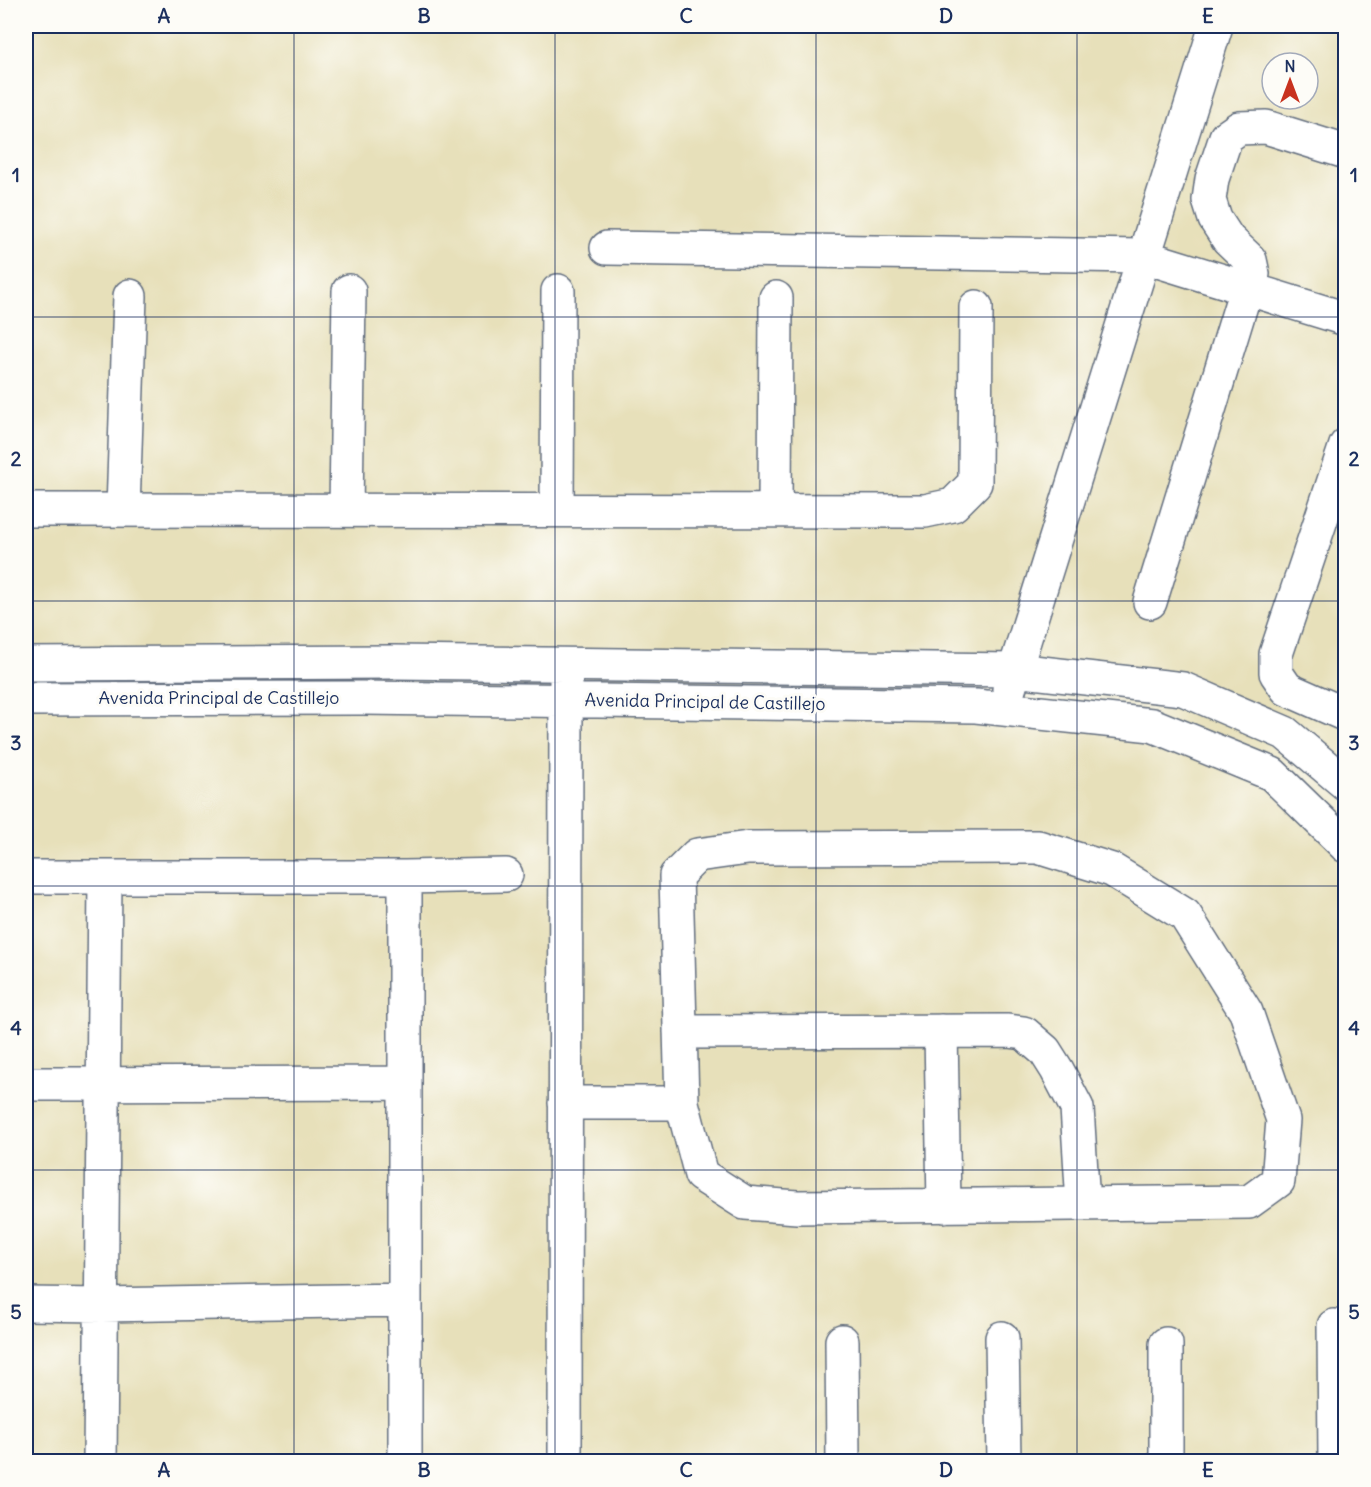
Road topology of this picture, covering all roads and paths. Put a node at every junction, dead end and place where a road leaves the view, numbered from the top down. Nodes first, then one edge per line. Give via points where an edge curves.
1 (1216, 26) edge
2 (1346, 152) edge
3 (607, 248) dead end
4 (1142, 256) junction
5 (1246, 290) junction
6 (349, 291) dead end
7 (558, 291) dead end
8 (130, 296) dead end
9 (776, 298) dead end
10 (976, 307) dead end
11 (1346, 319) edge
12 (1346, 445) edge
13 (26, 510) edge
14 (123, 510) junction
15 (346, 510) junction
16 (557, 510) junction
17 (775, 511) junction
18 (1150, 602) dead end
19 (26, 664) edge
20 (567, 664) junction
21 (1015, 670) junction
22 (26, 699) edge
23 (565, 700) junction
24 (1003, 708) junction
25 (1346, 716) edge
26 (1346, 783) edge
27 (1346, 846) edge
28 (506, 875) dead end
29 (26, 877) edge
30 (105, 877) junction
31 (405, 877) junction
32 (941, 1030) junction
33 (680, 1032) junction
34 (405, 1083) junction
35 (26, 1084) edge
36 (103, 1085) junction
37 (565, 1103) junction
38 (682, 1103) junction
39 (1083, 1204) junction
40 (944, 1206) junction
41 (405, 1300) junction
42 (26, 1304) edge
43 (102, 1305) junction
44 (1334, 1326) dead end
45 (1002, 1338) dead end
46 (842, 1341) dead end
47 (1166, 1344) dead end
48 (100, 1461) edge
49 (405, 1461) edge
50 (565, 1461) edge
51 (843, 1461) edge
52 (1005, 1461) edge
53 (1166, 1461) edge
54 (1335, 1461) edge

1 - 4 street
2 - 5 street via 1266,127 1239,128 1226,137 1209,200 1228,239 1250,260 1253,274
3 - 4 street
4 - 5 street
4 - 21 street
5 - 11 street
5 - 18 street
6 - 15 street
7 - 16 street
8 - 14 street
9 - 17 street
10 - 17 street via 975,483 953,505 925,511
12 - 25 street via 1282,633 1276,673 1287,689
13 - 14 street
14 - 15 street
15 - 16 street
16 - 17 street
19 - 20 street, Avenida Principal de Castillejo
20 - 21 street, Avenida Principal de Castillejo
20 - 23 street
21 - 24 street
21 - 26 street, Avenida Principal de Castillejo via 1183,689 1285,733
22 - 23 street, Avenida Principal de Castillejo
23 - 24 street, Avenida Principal de Castillejo
23 - 37 street
24 - 27 street, Avenida Principal de Castillejo via 1152,725 1272,774
28 - 31 street
29 - 30 street
30 - 31 street
30 - 36 street
31 - 34 street
32 - 33 street
32 - 39 street via 1024,1033 1045,1052 1077,1108
32 - 40 street
33 - 38 street
33 - 39 street via 676,876 697,855 748,848 1038,847 1112,870 1185,915 1246,1012 1283,1120 1278,1181 1249,1202
34 - 36 street
34 - 41 street
35 - 36 street
36 - 43 street
37 - 38 street
37 - 50 street
38 - 40 street via 701,1175 745,1203 797,1207
39 - 40 street
41 - 43 street
41 - 49 street
42 - 43 street
43 - 48 street
44 - 54 street
45 - 52 street
46 - 51 street
47 - 53 street

